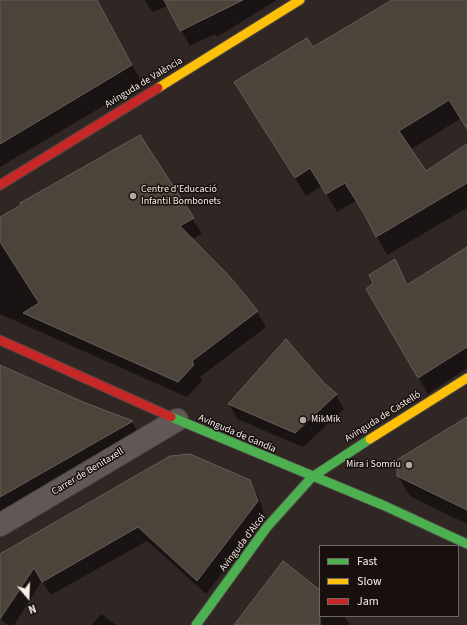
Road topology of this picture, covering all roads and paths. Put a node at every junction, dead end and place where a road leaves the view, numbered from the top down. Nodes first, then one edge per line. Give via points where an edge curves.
1 (300, 0) edge
2 (0, 185) edge
3 (0, 340) edge
4 (467, 378) edge
5 (177, 420) junction
6 (312, 477) junction
7 (0, 525) edge
8 (467, 544) edge
9 (196, 625) edge

1 - 2 street, Avinguda de València
3 - 5 street, Avinguda de Gandia
4 - 6 street, Avinguda de Castelló
5 - 6 street, Avinguda de Gandia
5 - 7 street, Carrer de Benitaxell
6 - 8 street, Avinguda de Gandia via 386,506
6 - 9 street, Avinguda d'Alcoi via 267,527

